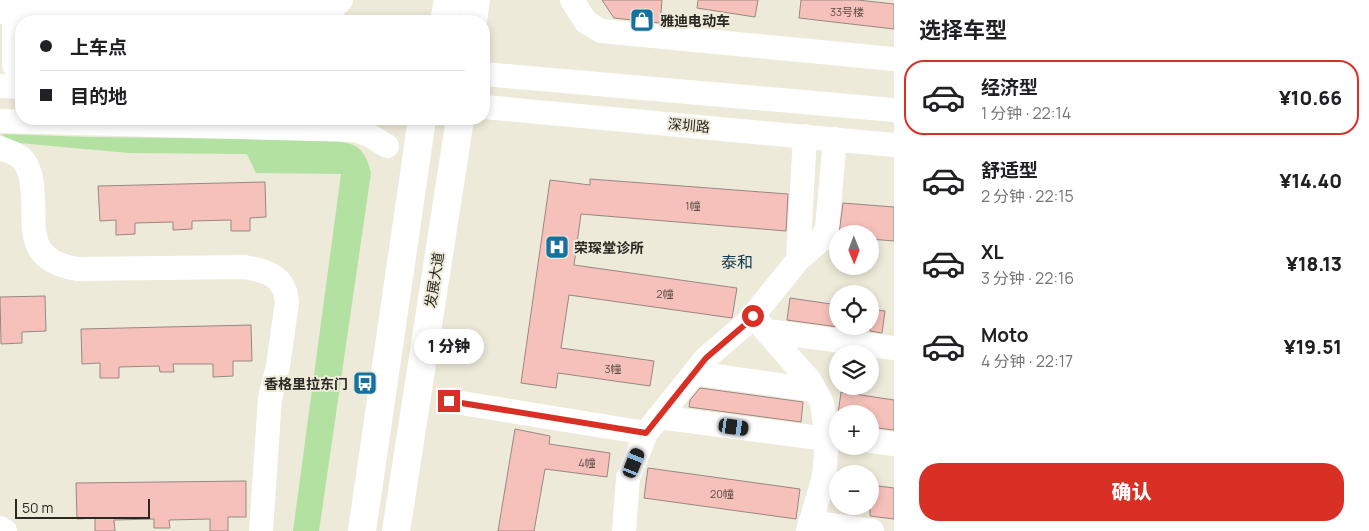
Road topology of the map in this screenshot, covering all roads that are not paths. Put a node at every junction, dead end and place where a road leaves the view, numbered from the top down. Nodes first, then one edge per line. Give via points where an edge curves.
1 (448, 0) edge
2 (476, 0) edge
3 (572, 0) edge
4 (333, 4) edge
5 (150, 6) edge
6 (243, 6) edge
7 (9, 8) edge
8 (445, 15) edge
9 (473, 15) edge
10 (894, 59) edge
11 (14, 70) edge
12 (490, 75) edge
13 (0, 86) edge
14 (490, 107) edge
15 (894, 110) edge
16 (0, 121) edge
17 (15, 121) edge
18 (158, 125) edge
19 (421, 125) edge
20 (459, 125) edge
21 (806, 136) junction
22 (835, 139) junction
23 (894, 145) edge
24 (387, 146) dead end
25 (0, 148) edge
26 (798, 260) junction
27 (760, 324) junction
28 (894, 348) edge
29 (694, 373) junction
30 (815, 390) junction
31 (449, 401) dead end
32 (652, 425) junction
33 (829, 430) edge
34 (829, 437) edge
35 (879, 442) edge
36 (894, 444) edge
37 (829, 448) edge
38 (809, 526) edge
39 (0, 528) edge
40 (5, 531) edge
41 (261, 531) edge
42 (362, 531) edge
43 (396, 531) edge
44 (624, 531) edge
45 (872, 531) edge

1 - 8 main road
2 - 9 main road
3 - 10 street via 586,22 601,31
4 - 6 street
5 - 6 street
5 - 7 street
7 - 11 street
11 - 13 street
12 - 15 street
14 - 21 street, 深圳路
16 - 17 street
18 - 24 street via 355,130
19 - 42 main road
20 - 43 main road, 发展大道
21 - 22 street, 深圳路
21 - 26 street
22 - 23 street, 深圳路
22 - 26 street via 827,228 821,240
25 - 41 street via 22,159 29,169 35,241 47,259 77,269 245,267 271,274 281,283 287,302 270,398
26 - 27 street
27 - 28 street
27 - 29 street via 748,322 706,358
27 - 30 street
29 - 30 street
29 - 32 street
30 - 33 street
31 - 32 street
32 - 34 street
32 - 44 street via 628,478
35 - 36 street
37 - 38 street
38 - 45 street
39 - 40 street

